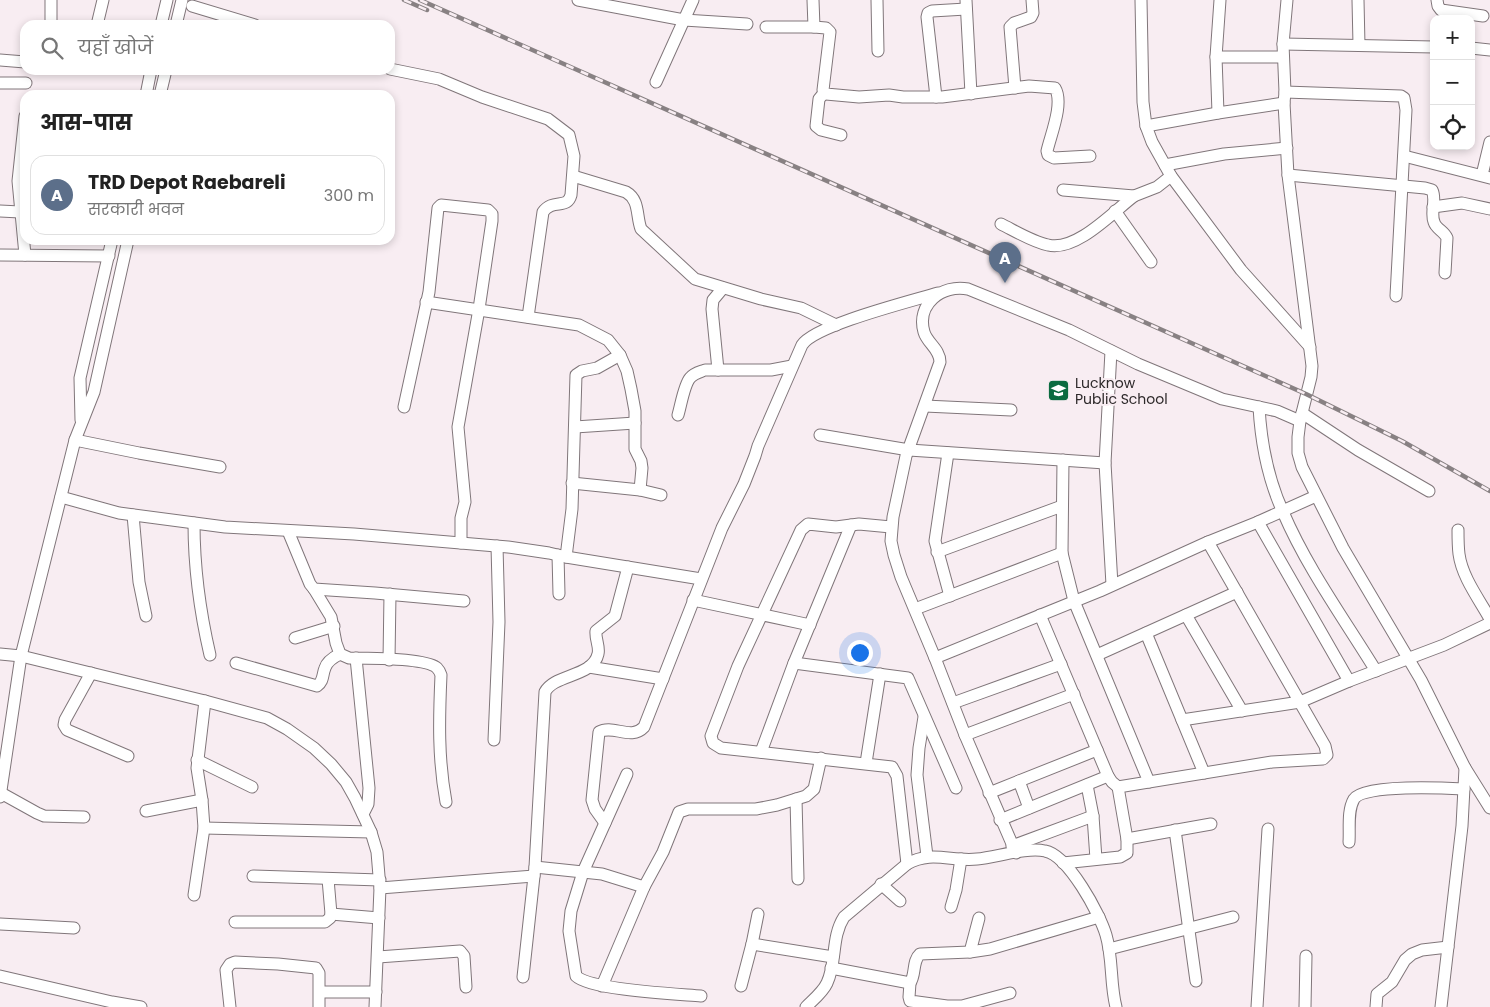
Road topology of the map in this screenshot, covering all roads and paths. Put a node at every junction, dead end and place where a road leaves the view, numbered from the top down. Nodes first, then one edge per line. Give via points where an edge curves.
1 (39, 0) edge
2 (103, 0) edge
3 (167, 0) edge
4 (578, 0) edge
5 (693, 0) edge
6 (813, 0) edge
7 (877, 0) edge
8 (1032, 0) edge
9 (1140, 0) edge
10 (1220, 0) edge
11 (1287, 0) edge
12 (1358, 0) edge
13 (1437, 0) edge
14 (51, 1) edge
15 (187, 3) edge
16 (966, 5) edge
17 (1483, 16) dead end
18 (52, 20) edge
19 (98, 20) edge
20 (163, 20) edge
21 (178, 20) edge
22 (240, 20) edge
23 (684, 20) junction
24 (747, 24) dead end
25 (766, 27) dead end
26 (814, 27) junction
27 (1284, 44) junction
28 (1359, 45) junction
29 (1430, 47) edge
30 (1475, 48) edge
31 (1490, 50) edge
32 (878, 51) dead end
33 (1216, 57) junction
34 (1283, 57) junction
35 (0, 60) edge
36 (20, 62) edge
37 (395, 70) edge
38 (150, 75) edge
39 (165, 75) edge
40 (656, 82) dead end
41 (0, 83) edge
42 (26, 83) dead end
43 (1015, 88) junction
44 (147, 90) edge
45 (161, 90) edge
46 (824, 93) junction
47 (971, 94) junction
48 (936, 97) junction
49 (1284, 98) junction
50 (1218, 113) junction
51 (1146, 126) junction
52 (841, 135) dead end
53 (1490, 142) edge
54 (1287, 148) junction
55 (1090, 156) dead end
56 (1404, 156) junction
57 (1165, 165) junction
58 (20, 169) edge
59 (1288, 175) junction
60 (573, 176) junction
61 (1171, 176) junction
62 (1486, 176) edge
63 (1401, 186) junction
64 (1063, 190) dead end
65 (1134, 196) junction
66 (1433, 207) junction
67 (1490, 209) edge
68 (0, 211) edge
69 (1115, 211) junction
70 (20, 212) joint
71 (1001, 224) dead end
72 (24, 245) edge
73 (111, 245) edge
74 (127, 245) edge
75 (0, 255) edge
76 (25, 255) junction
77 (108, 256) junction
78 (1151, 262) dead end
79 (1445, 273) dead end
80 (723, 288) junction
81 (938, 293) junction
82 (1396, 296) dead end
83 (426, 302) junction
84 (479, 310) junction
85 (528, 317) junction
86 (836, 326) junction
87 (1310, 348) junction
88 (1111, 351) junction
89 (620, 355) junction
90 (792, 366) junction
91 (718, 370) junction
92 (925, 406) junction
93 (404, 407) dead end
94 (1259, 407) junction
95 (1011, 410) dead end
96 (678, 415) dead end
97 (1301, 417) junction
98 (635, 423) junction
99 (81, 427) junction
100 (575, 427) junction
101 (820, 435) dead end
102 (74, 440) junction
103 (909, 450) junction
104 (948, 452) junction
105 (1063, 460) junction
106 (1106, 463) junction
107 (220, 466) dead end
108 (572, 483) junction
109 (640, 490) junction
110 (1429, 490) dead end
111 (661, 495) dead end
112 (1316, 496) junction
113 (61, 497) junction
114 (1062, 506) junction
115 (1283, 511) junction
116 (133, 515) junction
117 (1258, 522) junction
118 (194, 523) junction
119 (851, 525) junction
120 (891, 527) junction
121 (1458, 530) dead end
122 (288, 531) junction
123 (461, 542) junction
124 (1208, 542) junction
125 (497, 546) junction
126 (937, 552) junction
127 (1062, 552) junction
128 (562, 556) junction
129 (628, 567) junction
130 (701, 579) junction
131 (1112, 585) junction
132 (314, 589) junction
133 (1237, 592) junction
134 (390, 594) junction
135 (559, 594) dead end
136 (950, 596) junction
137 (693, 600) junction
138 (464, 601) dead end
139 (1074, 601) junction
140 (915, 610) junction
141 (761, 614) junction
142 (1040, 615) junction
143 (1186, 615) junction
144 (146, 616) dead end
145 (1490, 619) edge
146 (1490, 624) edge
147 (810, 625) junction
148 (334, 626) junction
149 (1146, 633) junction
150 (295, 638) dead end
151 (0, 654) edge
152 (340, 654) junction
153 (210, 655) dead end
154 (1097, 655) junction
155 (21, 656) junction
156 (356, 658) junction
157 (936, 658) junction
158 (1408, 659) junction
159 (389, 660) junction
160 (236, 663) dead end
161 (794, 663) junction
162 (1061, 664) junction
163 (589, 667) junction
164 (1376, 671) junction
165 (91, 673) junction
166 (880, 674) junction
167 (662, 679) junction
168 (1350, 681) junction
169 (1074, 694) junction
170 (205, 701) junction
171 (952, 702) junction
172 (1300, 702) junction
173 (1242, 711) junction
174 (924, 717) junction
175 (1182, 720) junction
176 (965, 735) junction
177 (494, 740) dead end
178 (1097, 750) junction
179 (761, 752) junction
180 (128, 756) dead end
181 (820, 758) junction
182 (197, 760) junction
183 (866, 763) junction
184 (1465, 768) junction
185 (1204, 773) junction
186 (627, 774) dead end
187 (1108, 776) junction
188 (1019, 782) junction
189 (1149, 782) junction
190 (1087, 785) junction
191 (252, 787) dead end
192 (1118, 787) junction
193 (956, 788) dead end
194 (1464, 789) junction
195 (990, 794) junction
196 (1, 795) edge
197 (796, 799) junction
198 (202, 800) junction
199 (446, 802) dead end
200 (1029, 808) junction
201 (1490, 808) edge
202 (146, 811) dead end
203 (363, 814) junction
204 (1093, 816) junction
205 (84, 817) dead end
206 (1000, 820) junction
207 (605, 824) junction
208 (1211, 824) dead end
209 (204, 828) junction
210 (1268, 829) dead end
211 (1176, 830) junction
212 (371, 832) junction
213 (1127, 839) junction
214 (1350, 842) dead end
215 (1014, 849) junction
216 (928, 856) junction
217 (961, 859) junction
218 (1096, 860) junction
219 (1063, 863) junction
220 (907, 864) junction
221 (535, 872) junction
222 (583, 872) junction
223 (253, 876) dead end
224 (328, 879) junction
225 (798, 879) dead end
226 (380, 884) junction
227 (881, 884) junction
228 (644, 887) junction
229 (194, 895) dead end
230 (900, 900) dead end
231 (951, 907) dead end
232 (331, 914) junction
233 (758, 914) dead end
234 (1233, 916) dead end
235 (1099, 917) junction
236 (379, 918) junction
237 (979, 918) dead end
238 (235, 922) dead end
239 (0, 924) edge
240 (1189, 927) junction
241 (74, 928) dead end
242 (752, 944) junction
243 (1448, 948) junction
244 (1109, 949) junction
245 (970, 952) junction
246 (1306, 956) dead end
247 (378, 957) junction
248 (832, 963) junction
249 (0, 976) edge
250 (523, 977) dead end
251 (1196, 981) dead end
252 (910, 982) junction
253 (602, 986) junction
254 (741, 986) dead end
255 (466, 987) dead end
256 (320, 992) junction
257 (376, 992) junction
258 (1010, 993) dead end
259 (701, 996) dead end
260 (141, 1007) edge
261 (230, 1007) edge
262 (319, 1007) edge
263 (375, 1007) edge
264 (379, 1007) edge
265 (806, 1007) edge
266 (1116, 1007) edge
267 (1257, 1007) edge
268 (1305, 1007) edge
269 (1376, 1007) edge
270 (1441, 1007) edge

1 - 14 street
2 - 19 street
3 - 20 street
4 - 23 street
5 - 23 street
6 - 26 street
7 - 32 street
8 - 43 street via 1031,17 1010,27
9 - 51 street
10 - 33 street
11 - 27 street
12 - 28 street
13 - 17 street via 1442,10
14 - 18 street
15 - 21 street
15 - 22 street
16 - 47 street
16 - 48 street via 928,13
23 - 24 street
23 - 40 street
25 - 26 street
26 - 46 street via 826,28 830,32
27 - 28 street
27 - 34 street
28 - 29 street
30 - 31 street
33 - 34 street
33 - 50 street
34 - 49 street
35 - 36 street
37 - 60 street via 439,79 548,119 569,135 574,156
38 - 44 street
39 - 45 street
41 - 42 street
43 - 47 street
43 - 55 street via 1055,88 1058,99 1047,151 1050,157
46 - 48 street via 859,97
46 - 52 street via 819,99 816,126
47 - 48 street
49 - 50 street
49 - 54 street
49 - 56 street via 1400,96 1406,102
50 - 51 street
51 - 57 street
53 - 62 street
54 - 57 street via 1224,154
54 - 59 street
56 - 62 street
56 - 63 street
57 - 61 street
58 - 70 street
59 - 63 street
59 - 87 street
60 - 80 street via 632,195 639,223 647,236 695,279
60 - 85 street via 570,199 566,203 547,206 543,212
61 - 65 street via 1157,187
61 - 87 street via 1241,270
63 - 66 street via 1432,190
63 - 82 street
64 - 65 street
65 - 69 street
66 - 67 street via 1462,203
66 - 79 street via 1435,226 1447,238
68 - 70 street
69 - 71 street via 1086,234 1060,245 1047,245
69 - 78 street
72 - 76 street
73 - 77 street
74 - 99 street via 94,392
75 - 76 street
76 - 77 street
77 - 99 street via 80,378
80 - 86 street via 801,308
80 - 91 street via 713,300 712,309
81 - 86 street
81 - 88 street via 950,288 968,289 1069,330
81 - 92 street via 924,313 924,334 940,358
83 - 84 street
83 - 84 street via 438,208 485,209 491,212 492,221
83 - 93 street
84 - 85 street
84 - 123 street via 458,427 465,502
85 - 89 street via 579,325 608,340
86 - 90 street via 806,339
87 - 97 street via 1312,376
88 - 94 street via 1222,399
88 - 106 street
89 - 98 street via 632,389
89 - 100 street via 576,375
90 - 91 street via 771,370
90 - 130 street
91 - 96 street via 705,370 690,378
92 - 95 street
92 - 103 street
94 - 97 street
94 - 115 street via 1266,460
97 - 110 street
97 - 112 street via 1298,453
98 - 100 street
98 - 109 street via 635,449 642,468
99 - 102 street
100 - 108 street
101 - 103 street
102 - 107 street
102 - 113 street
103 - 104 street
103 - 120 street
104 - 105 street
104 - 126 street via 936,534
105 - 106 street
105 - 114 street
106 - 131 street
108 - 109 street
108 - 128 street via 572,509
109 - 111 street
112 - 115 street
112 - 158 street
113 - 116 street
113 - 155 street
114 - 126 street
114 - 127 street
115 - 117 street
115 - 164 street via 1309,562
116 - 118 street
116 - 144 street via 139,582
117 - 124 street
117 - 168 street
118 - 122 street
118 - 153 street via 199,594
119 - 120 street
119 - 141 street via 804,526
119 - 147 street
120 - 140 street via 894,555
121 - 145 street via 1459,556 1464,570
122 - 123 street
122 - 132 street
123 - 125 street
124 - 131 street
124 - 133 street
125 - 128 street
125 - 177 street via 499,622
126 - 136 street
127 - 136 street
127 - 139 street
128 - 129 street
128 - 135 street
129 - 130 street
129 - 163 street via 615,616 596,631 598,656
130 - 137 street
131 - 139 street
132 - 134 street
132 - 148 street
133 - 143 street
133 - 172 street
134 - 138 street
134 - 159 street
136 - 140 street
137 - 141 street
137 - 167 street
139 - 142 street
139 - 154 street
140 - 157 street
141 - 147 street
141 - 179 street via 711,736 713,743 721,748
142 - 157 street
142 - 162 street
143 - 149 street
143 - 173 street
146 - 158 street
147 - 161 street
148 - 150 street
148 - 152 street
149 - 154 street
149 - 175 street
151 - 155 street
152 - 156 street
152 - 160 street via 325,667 317,686
154 - 189 street
155 - 165 street
155 - 196 street
156 - 159 street
156 - 203 street via 369,788 368,804
157 - 171 street
158 - 164 street
158 - 184 street
159 - 199 street via 413,660 433,665 439,670 440,772
161 - 166 street
161 - 179 street
162 - 169 street
162 - 171 street
163 - 167 street
163 - 221 street via 550,686 545,692
164 - 168 street
165 - 170 street
165 - 180 street via 64,725 67,730
166 - 174 street via 908,678
166 - 183 street
167 - 207 street via 647,721 640,731 632,734 600,732 592,800
168 - 172 street
169 - 176 street
169 - 178 street
170 - 182 street
170 - 203 street via 267,718 314,748 346,782
171 - 176 street
172 - 173 street
172 - 185 street via 1325,746 1326,756
173 - 175 street
174 - 193 street
174 - 216 street via 916,775
175 - 185 street
176 - 195 street
178 - 187 street
178 - 188 street
179 - 181 street
181 - 183 street
181 - 197 street via 814,789
182 - 191 street
182 - 198 street
183 - 220 street via 887,765 896,772
184 - 194 street
184 - 201 street
185 - 189 street
186 - 207 street
187 - 190 street
187 - 192 street
188 - 195 street
188 - 200 street
189 - 192 street
190 - 200 street
190 - 204 street
192 - 213 street
194 - 214 street via 1406,788 1358,795 1350,810
194 - 243 street
195 - 206 street
196 - 205 street via 44,816
197 - 225 street
197 - 228 street via 756,809 682,810
198 - 202 street
198 - 209 street
200 - 206 street
203 - 212 street
204 - 215 street
204 - 218 street
206 - 215 street
207 - 222 street
208 - 211 street
209 - 212 street
209 - 229 street
210 - 267 street
211 - 213 street
211 - 240 street
212 - 226 street
213 - 218 street via 1126,855
215 - 217 street via 975,860
215 - 219 street via 1044,850 1053,853
216 - 217 street
216 - 220 street
217 - 231 street
218 - 219 street
219 - 235 street
220 - 227 street
221 - 222 street
221 - 226 street
221 - 250 street
222 - 228 street via 623,879
222 - 253 street via 569,924 575,973 582,980
223 - 224 street
224 - 226 street
224 - 232 street
226 - 236 street
227 - 230 street
227 - 248 street via 844,917 837,933
228 - 253 street
232 - 236 street
232 - 238 street via 325,922
233 - 242 street
234 - 240 street
235 - 244 street
235 - 245 street via 1007,945
236 - 247 street
237 - 245 street
239 - 241 street
240 - 244 street
240 - 251 street
242 - 248 street
242 - 254 street
243 - 269 street via 1422,950 1408,957 1396,978 1377,994
243 - 270 street
244 - 266 street
245 - 252 street via 920,954
246 - 268 street
247 - 255 street via 460,951 464,956
247 - 257 street
248 - 252 street
248 - 265 street via 828,982
249 - 260 street
252 - 258 street via 910,1001 947,1006 974,1004
253 - 259 street
256 - 257 street
256 - 261 street via 316,968 235,962 226,970
256 - 262 street
257 - 263 street
263 - 264 street

